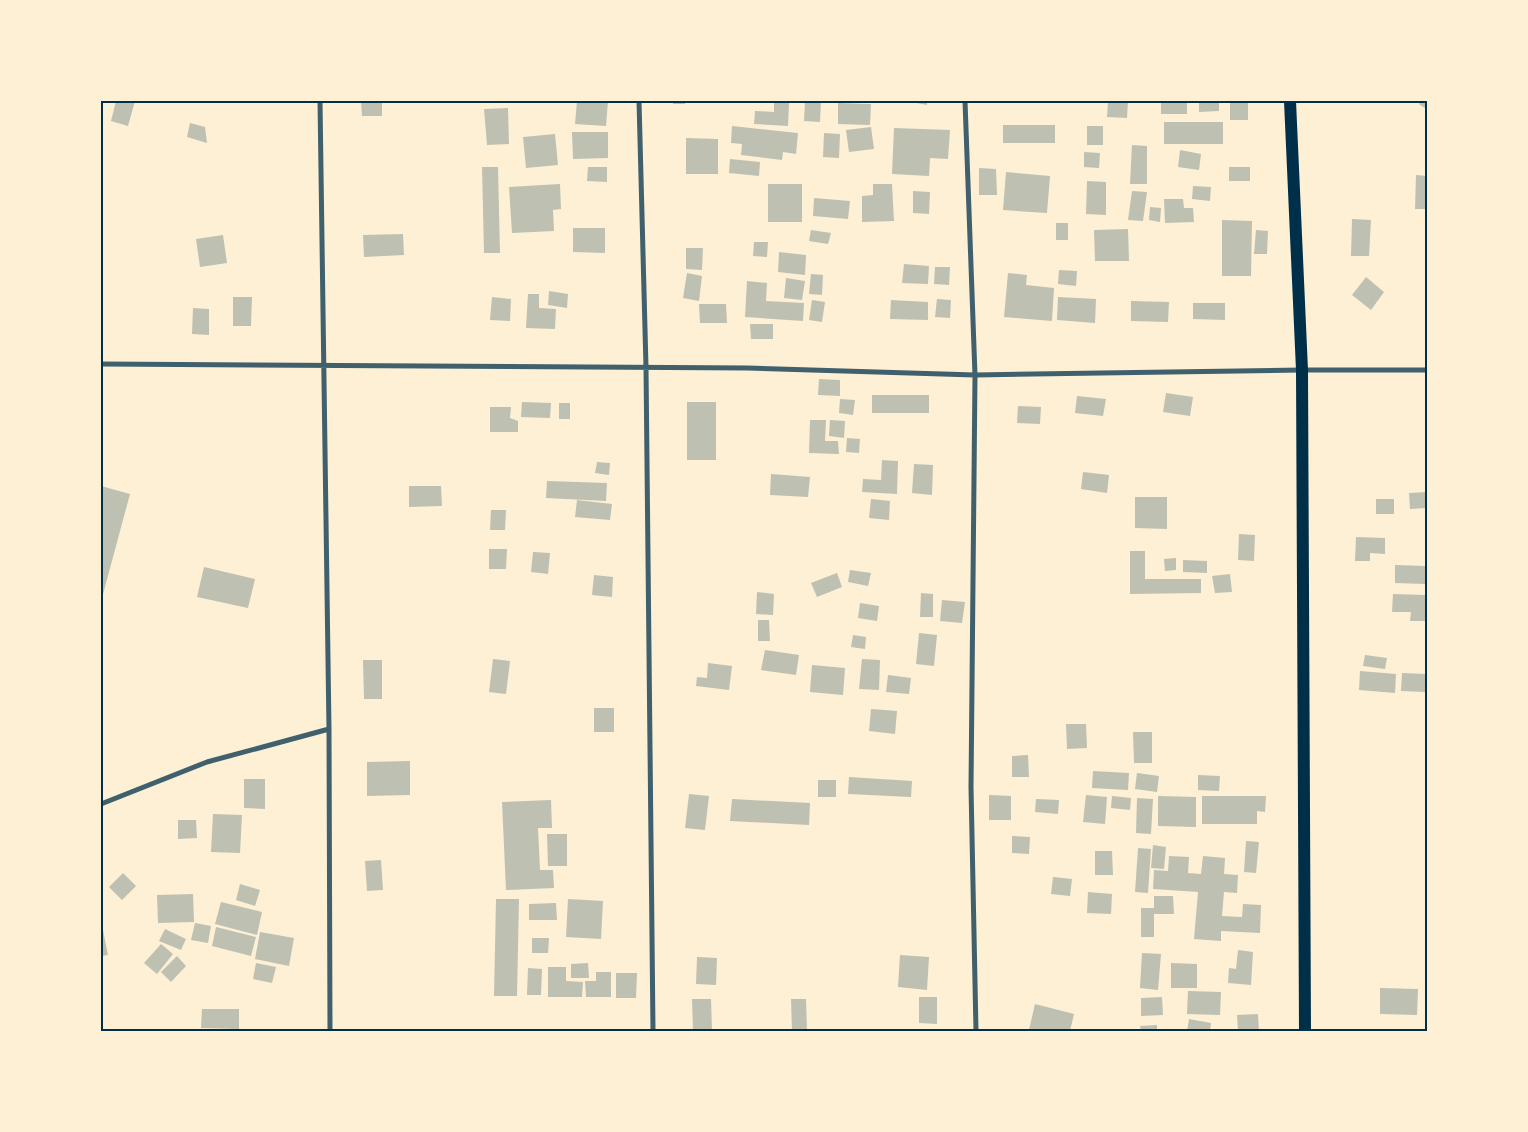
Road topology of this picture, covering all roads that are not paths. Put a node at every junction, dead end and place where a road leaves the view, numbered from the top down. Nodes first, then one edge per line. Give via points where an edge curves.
1 (320, 101) edge
2 (639, 101) edge
3 (965, 101) edge
4 (1290, 101) edge
5 (101, 364) edge
6 (324, 366) junction
7 (646, 367) junction
8 (1302, 370) junction
9 (1427, 370) edge
10 (975, 375) junction
11 (329, 729) junction
12 (101, 804) edge
13 (330, 1031) edge
14 (653, 1031) edge
15 (976, 1031) edge
16 (1305, 1031) edge

1 - 6 street
2 - 7 street
3 - 10 street
4 - 8 main road
5 - 6 street
6 - 7 street
6 - 11 street
7 - 10 street
7 - 14 street
8 - 9 street
8 - 10 street
8 - 16 main road
10 - 15 street via 971,787
11 - 12 street via 207,762
11 - 13 street

